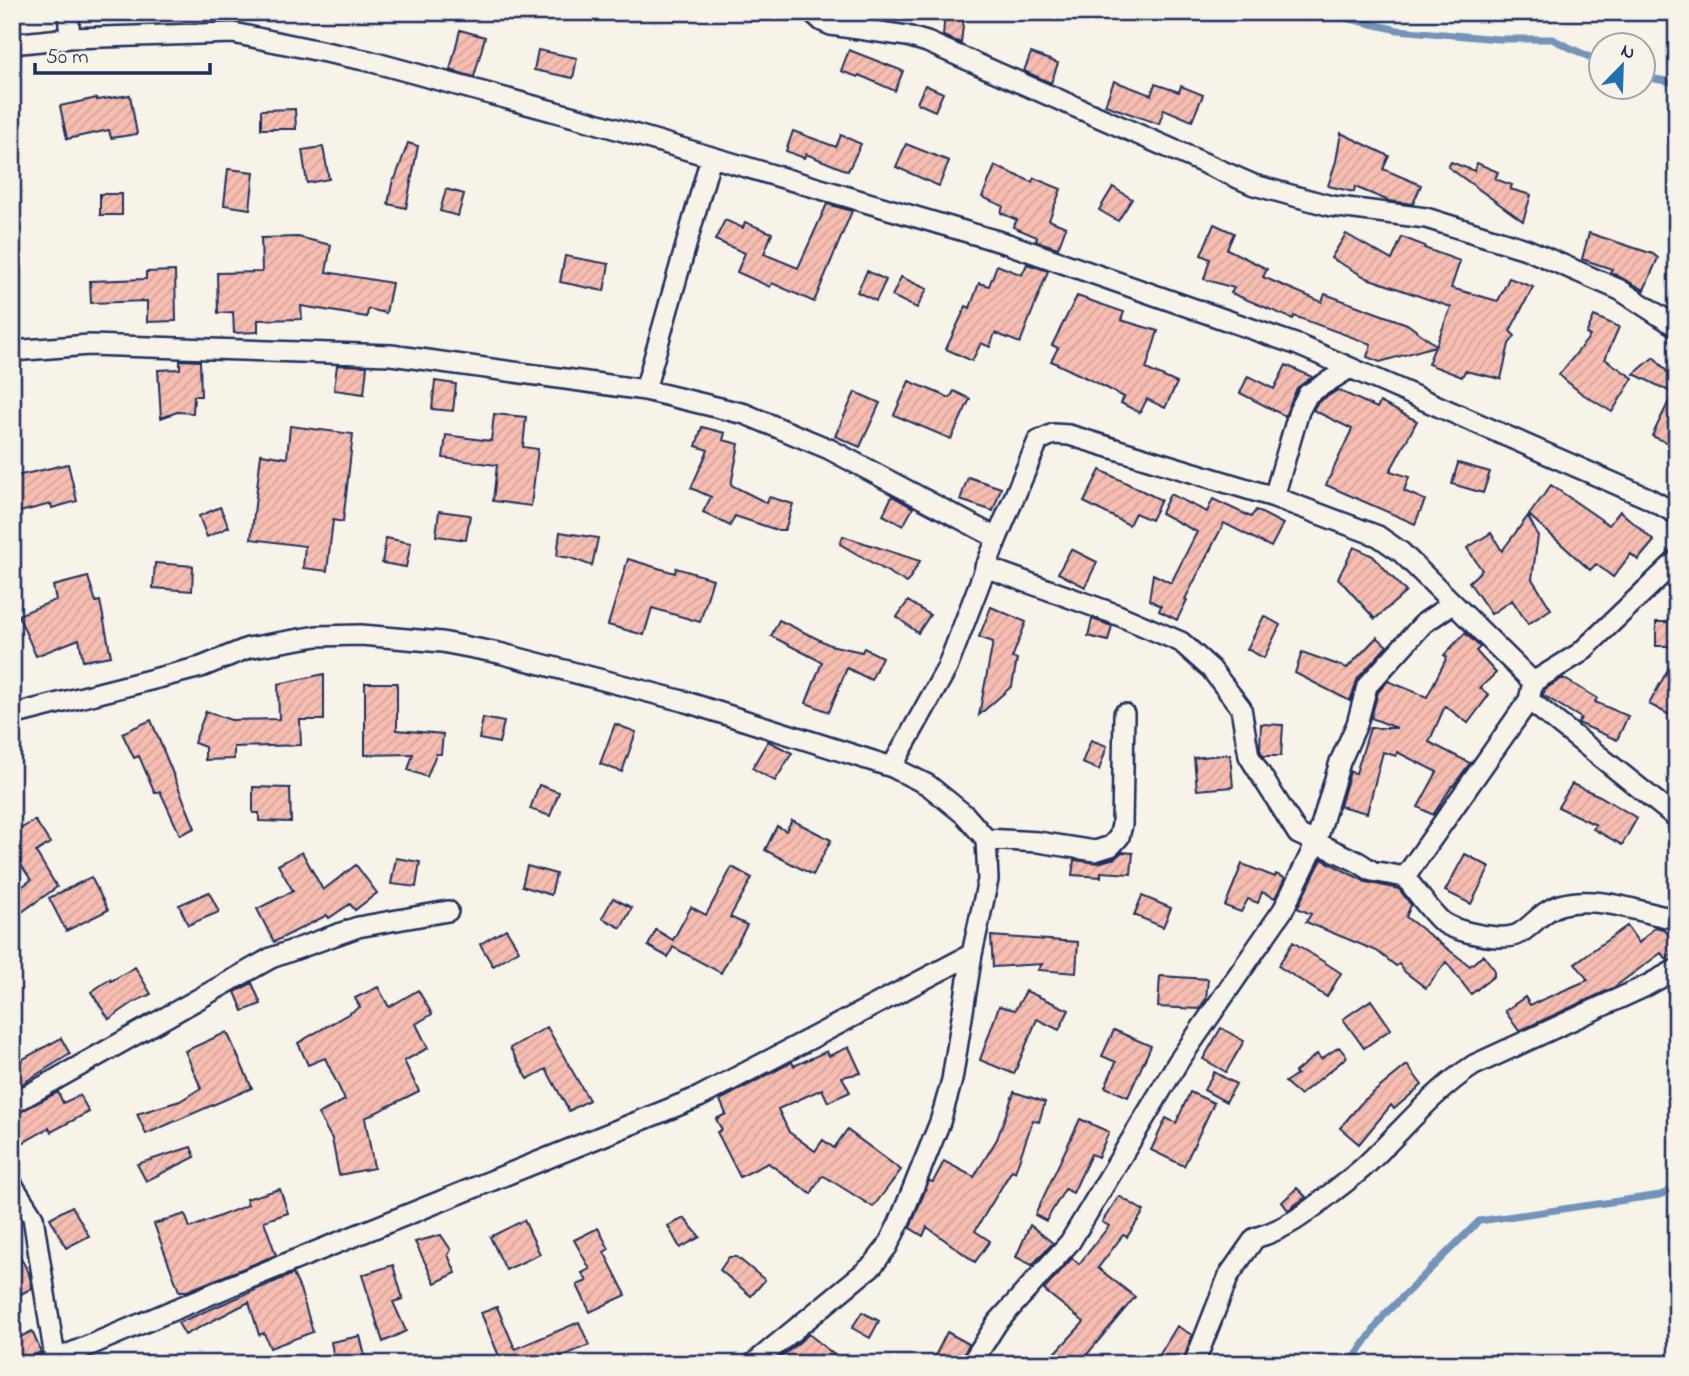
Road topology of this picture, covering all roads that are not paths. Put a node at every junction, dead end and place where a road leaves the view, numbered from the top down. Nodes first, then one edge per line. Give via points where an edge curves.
1 (68, 12) edge
2 (812, 12) edge
3 (70, 38) junction
4 (12, 44) edge
5 (711, 157) junction
6 (1677, 327) edge
7 (12, 351) edge
8 (1350, 368) junction
9 (645, 390) junction
10 (1274, 498) junction
11 (1677, 514) edge
12 (997, 538) junction
13 (1677, 560) edge
14 (985, 567) junction
15 (1452, 604) junction
16 (1531, 691) junction
17 (1124, 713) dead end
18 (12, 715) edge
19 (892, 767) junction
20 (1677, 818) edge
21 (986, 839) junction
22 (1316, 843) junction
23 (1405, 877) junction
24 (448, 911) dead end
25 (1677, 914) edge
26 (972, 954) junction
27 (1677, 969) edge
28 (12, 1104) edge
29 (12, 1184) edge
30 (53, 1362) edge
31 (753, 1364) edge
32 (971, 1364) edge
33 (1194, 1364) edge

1 - 3 street
2 - 6 street via 831,25 927,42 1254,184 1331,206 1426,218 1525,249 1620,290
3 - 4 street
3 - 5 street via 233,33 369,61
5 - 8 street via 1008,244 1298,345
5 - 9 street
7 - 9 street via 89,345 391,355
8 - 10 street via 1308,394
8 - 11 street
9 - 12 street via 745,414 829,449
10 - 12 street via 1053,434 1038,442
10 - 15 street via 1378,536 1401,552
12 - 14 street
13 - 16 street via 1580,653
14 - 19 street via 947,668
14 - 22 street via 1181,642 1211,668 1241,708 1250,756 1298,834
15 - 16 street
15 - 22 street via 1424,623 1367,686
16 - 20 street
16 - 23 street
17 - 21 street via 1122,825 1111,846 1095,851
18 - 19 street via 201,667 248,648 317,636 361,635 442,642 499,653 683,701
19 - 21 street via 928,785
21 - 26 street via 988,880
22 - 23 street via 1372,871
22 - 32 street via 1283,910 1178,1062 1070,1242 997,1323
23 - 25 street via 1441,921 1490,937 1519,934 1542,913 1562,905 1593,902
24 - 28 street via 358,927 271,958
26 - 30 street via 699,1097
26 - 31 street via 952,1080 940,1122 887,1247 873,1265
27 - 33 street via 1466,1070 1414,1115 1366,1166 1298,1220 1255,1238 1229,1275
29 - 30 street via 33,1217

